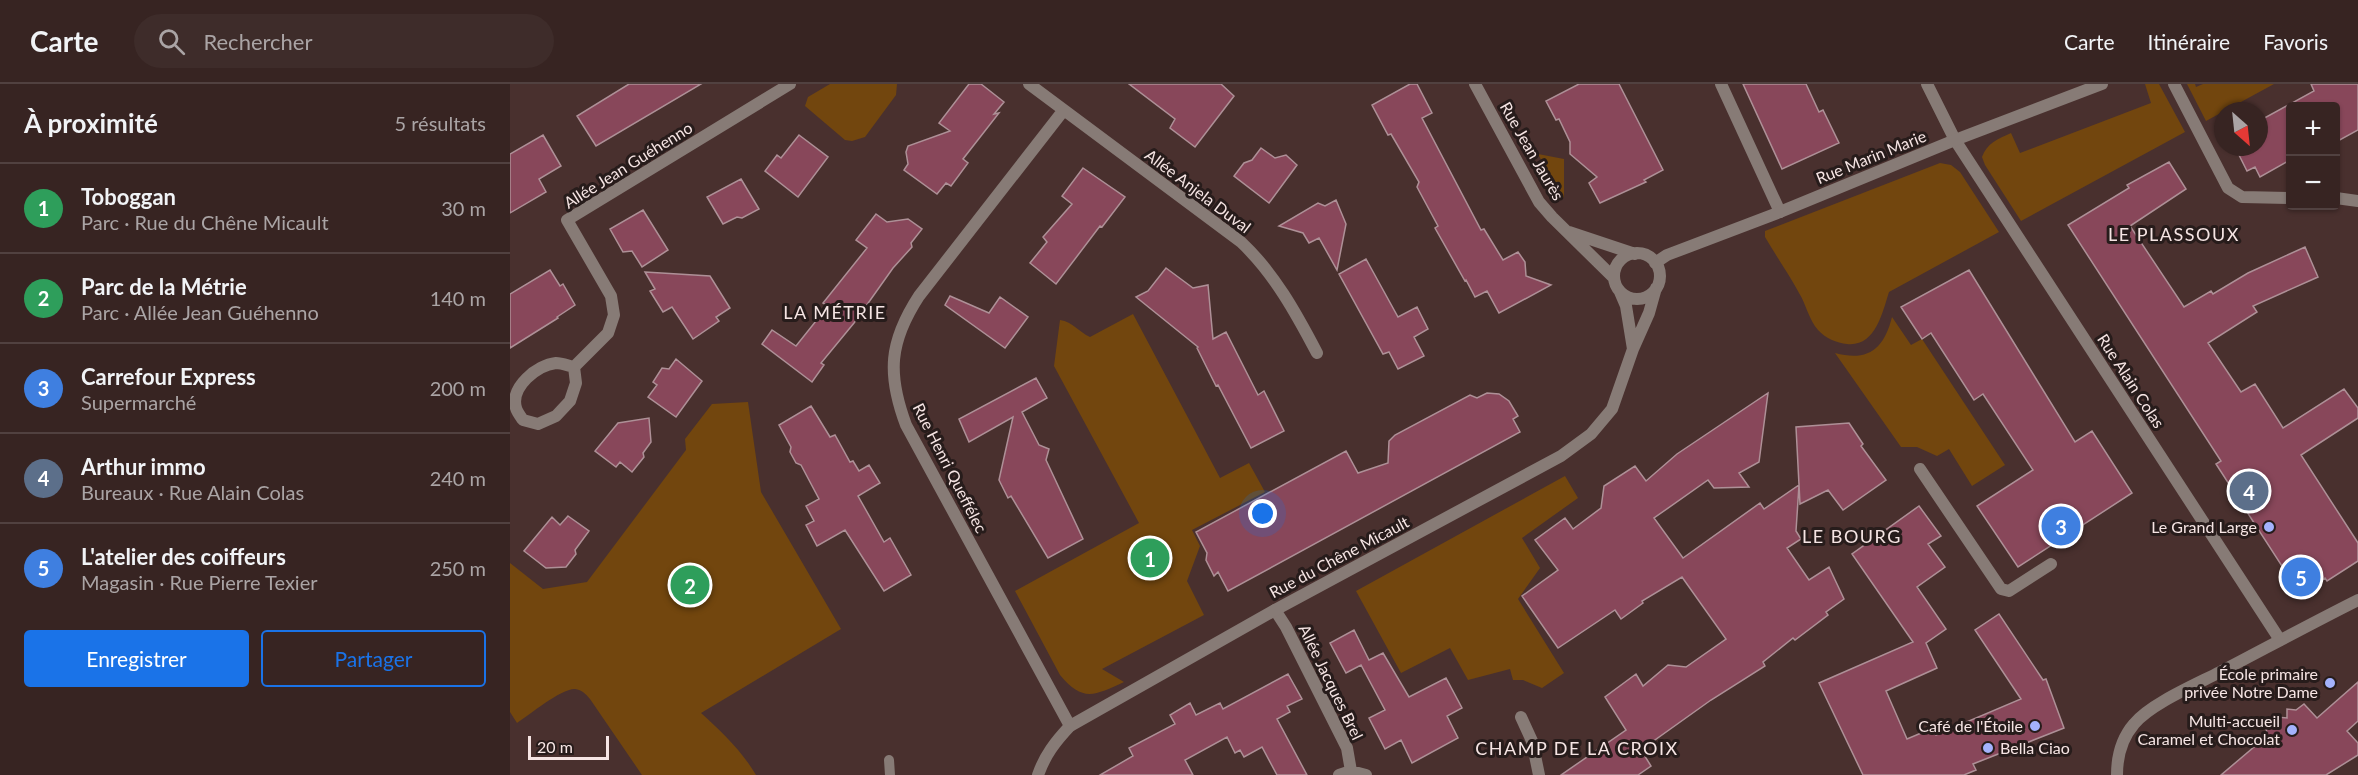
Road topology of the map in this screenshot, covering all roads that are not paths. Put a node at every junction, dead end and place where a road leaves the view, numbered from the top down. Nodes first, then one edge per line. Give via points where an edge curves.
1 (790, 84) edge
2 (1029, 84) edge
3 (1475, 84) edge
4 (1721, 84) edge
5 (1927, 84) edge
6 (2102, 84) edge
7 (2175, 84) edge
8 (1063, 111) junction
9 (1955, 140) junction
10 (2286, 198) edge
11 (2340, 199) edge
12 (2358, 201) edge
13 (1780, 212) junction
14 (1565, 231) junction
15 (1636, 254) junction
16 (1655, 264) junction
17 (1614, 279) junction
18 (1656, 288) junction
19 (1620, 292) junction
20 (1634, 349) junction
21 (1317, 352) dead end
22 (574, 367) junction
23 (1920, 469) dead end
24 (2050, 564) dead end
25 (2358, 600) edge
26 (1275, 610) junction
27 (2280, 640) junction
28 (1521, 717) dead end
29 (1070, 726) junction
30 (889, 760) dead end
31 (1345, 773) edge
32 (890, 775) edge
33 (1038, 775) edge
34 (1366, 775) edge
35 (1539, 775) edge
36 (2117, 775) edge

1 - 22 street, Allée Jean Guéhenno via 567,220 611,296 614,315 608,333
2 - 8 street, Allée Anjela Duval
3 - 14 street, Rue Jean Jaurès via 1539,202
4 - 13 street
5 - 9 street, Rue Alain Colas
6 - 9 street, Rue Marin Marie
7 - 10 street via 2228,188 2242,197
8 - 21 street, Allée Anjela Duval via 1258,259
8 - 29 street, Rue Henri Queffélec via 919,296 898,335 894,372 906,425
9 - 13 street, Rue Marin Marie
9 - 27 street, Rue Alain Colas
11 - 12 street
13 - 16 street, Rue Marin Marie via 1666,255
14 - 15 street
14 - 17 street, Rue Jean Jaurès
15 - 16 street
15 - 17 street via 1622,259
16 - 18 street via 1659,276
17 - 19 street
18 - 19 street via 1639,299
18 - 20 street, Rue du Chêne Micault
19 - 20 street
20 - 26 street, Rue du Chêne Micault via 1612,409 1591,434 1561,456
22 - 22 street via 557,363 526,378 517,392 516,407 523,420 538,424 556,416 570,401 576,383
23 - 24 street via 2001,589 2009,591
25 - 27 street
26 - 29 street, Rue du Chêne Micault
26 - 31 street, Allée Jacques Brel via 1347,748
27 - 36 street via 2180,692 2135,722 2119,752
28 - 35 street via 1532,741
29 - 33 street, Rue du Chêne Micault via 1044,757
30 - 32 lane
31 - 34 street, Allée Jacques Brel

